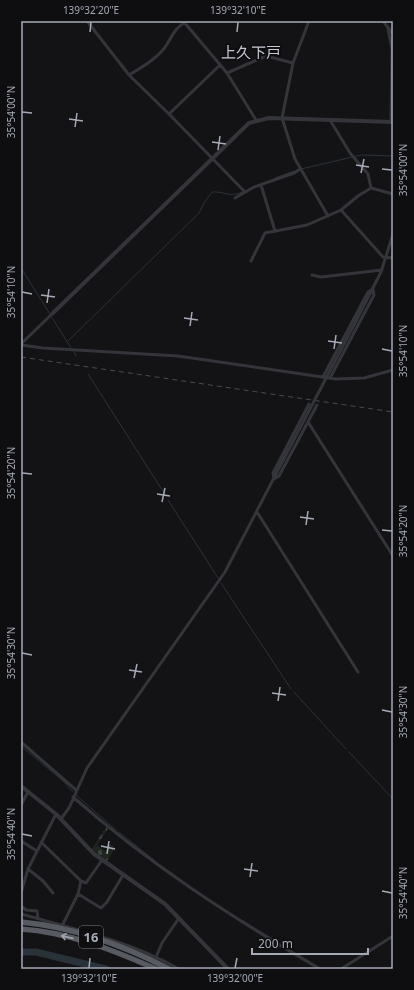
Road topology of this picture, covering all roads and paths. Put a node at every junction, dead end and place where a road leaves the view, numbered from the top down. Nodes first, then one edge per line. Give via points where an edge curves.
1 (93, 21) edge
2 (309, 21) edge
3 (383, 21) edge
4 (88, 22) edge
5 (186, 22) edge
6 (388, 29) junction
7 (393, 34) edge
8 (392, 47) edge
9 (293, 63) junction
10 (220, 65) junction
11 (392, 66) edge
12 (227, 73) junction
13 (129, 75) junction
14 (169, 114) junction
15 (282, 118) junction
16 (256, 120) junction
17 (330, 120) junction
18 (392, 121) edge
19 (212, 157) junction
20 (300, 169) junction
21 (261, 185) junction
22 (371, 188) junction
23 (245, 192) junction
24 (393, 194) edge
25 (236, 198) dead end
26 (340, 210) junction
27 (328, 216) junction
28 (275, 231) junction
29 (393, 234) edge
30 (393, 258) edge
31 (386, 259) junction
32 (251, 260) dead end
33 (382, 270) junction
34 (312, 275) dead end
35 (372, 290) junction
36 (53, 313) joint
37 (21, 344) edge
38 (393, 370) edge
39 (323, 377) junction
40 (330, 378) junction
41 (309, 404) dead end
42 (317, 405) dead end
43 (308, 422) junction
44 (274, 479) junction
45 (257, 512) junction
46 (393, 556) edge
47 (358, 672) dead end
48 (21, 742) edge
49 (21, 786) edge
50 (76, 790) junction
51 (28, 792) junction
52 (73, 797) junction
53 (21, 805) edge
54 (56, 814) junction
55 (61, 819) junction
56 (21, 841) edge
57 (41, 842) junction
58 (37, 851) junction
59 (102, 860) junction
60 (28, 869) junction
61 (123, 875) junction
62 (81, 881) junction
63 (21, 893) edge
64 (53, 893) dead end
65 (78, 894) junction
66 (21, 906) edge
67 (21, 914) edge
68 (38, 918) junction
69 (179, 918) junction
70 (21, 922) edge
71 (63, 924) junction
72 (21, 929) edge
73 (393, 936) edge
74 (156, 957) junction
75 (158, 966) edge
76 (169, 969) edge
77 (179, 969) edge
78 (228, 969) edge
79 (320, 969) edge
80 (341, 969) edge

1 - 4 street
2 - 9 street
3 - 6 street
4 - 13 street
5 - 10 street
5 - 13 street via 172,34 158,55
6 - 7 street
6 - 8 street
8 - 11 street
9 - 12 street via 266,56
9 - 15 street
10 - 12 street
10 - 14 street
11 - 18 street
12 - 16 street
13 - 14 street
14 - 19 street
15 - 16 street
15 - 17 street
15 - 20 street
16 - 19 street via 242,128
17 - 18 street
17 - 22 street via 350,153 368,174
19 - 23 street
19 - 36 street
20 - 21 street
20 - 27 street
21 - 23 street
21 - 28 street
22 - 24 street
22 - 26 street
23 - 25 street
26 - 27 street
26 - 31 street
27 - 28 street via 307,225
28 - 32 street via 265,233
29 - 31 street
30 - 31 street
31 - 33 street
33 - 34 street via 322,277
33 - 35 street
35 - 39 street via 368,292
35 - 40 street via 374,295
35 - 44 street, bridge
36 - 37 street
37 - 39 street via 44,348 178,356
38 - 40 street via 349,380
39 - 40 street
41 - 44 street via 273,474
42 - 43 street
43 - 44 street via 279,476
43 - 46 street
44 - 45 street
45 - 47 street
45 - 50 street via 222,577 87,768
48 - 50 street
49 - 51 street
50 - 52 street
51 - 53 street
51 - 54 street
52 - 55 street
52 - 79 street via 163,870
54 - 55 street
54 - 57 street
55 - 59 street
56 - 58 street
57 - 58 street
57 - 62 street
58 - 60 street
59 - 61 street
59 - 62 street via 86,883
60 - 63 street
60 - 64 street
61 - 65 street via 101,908
61 - 69 street via 165,904
62 - 65 street
65 - 71 street
66 - 68 street via 26,910 37,911
67 - 68 street
68 - 71 street
69 - 74 street
69 - 78 street
70 - 75 highway, 16 via 87,936 129,950
71 - 74 street
75 -> 72 highway, 16 via 70,937
73 - 80 street
74 - 77 street
75 - 76 highway, 16

